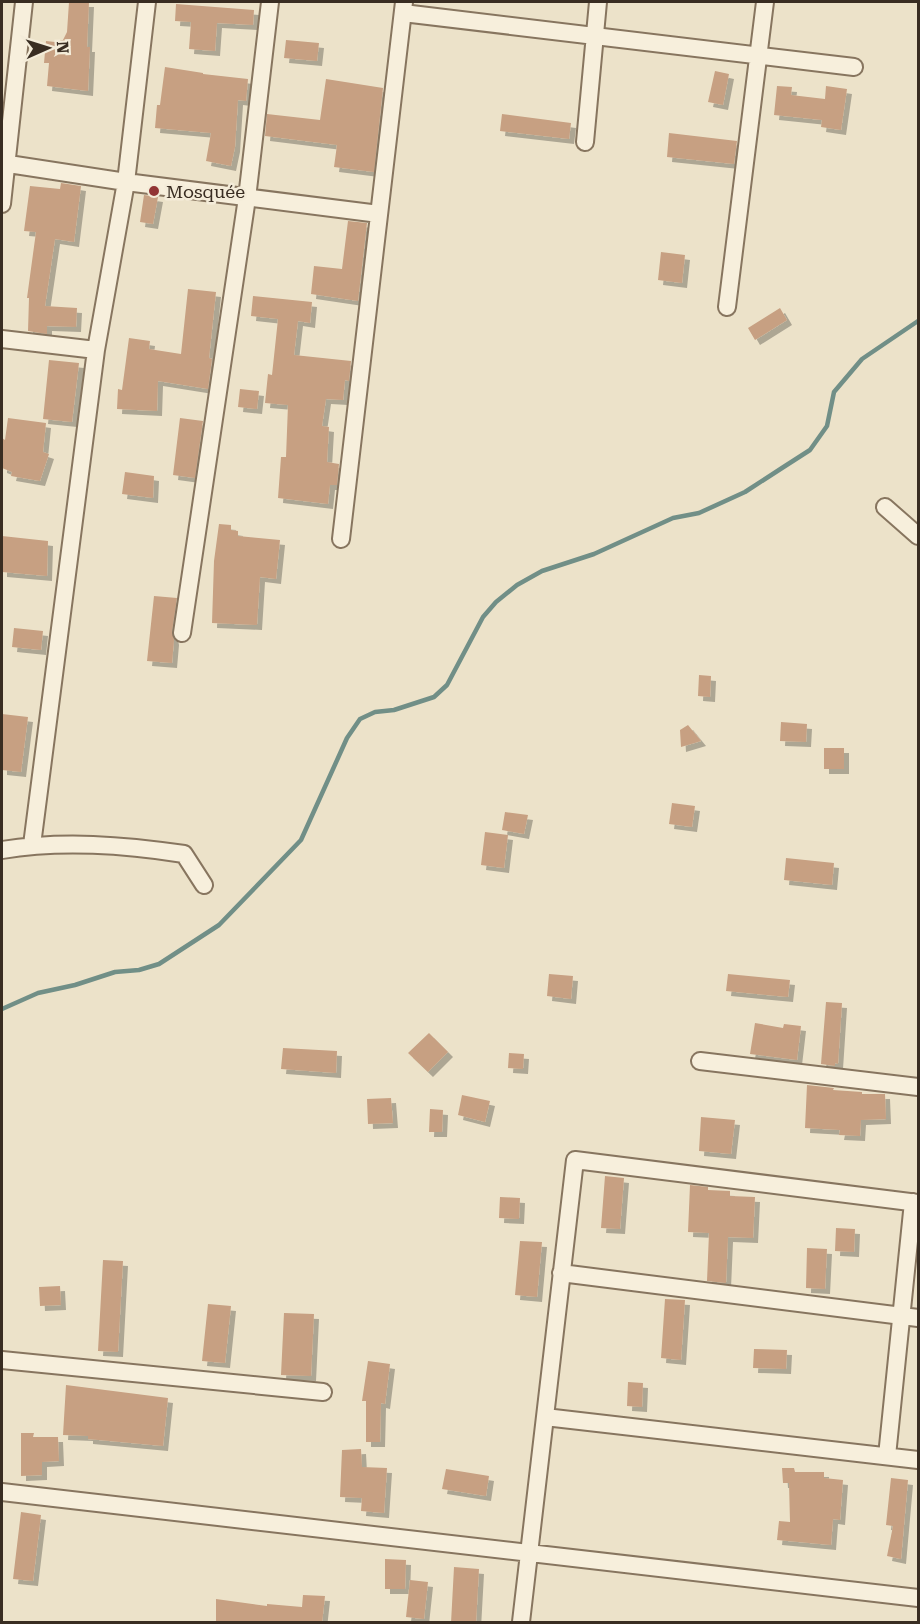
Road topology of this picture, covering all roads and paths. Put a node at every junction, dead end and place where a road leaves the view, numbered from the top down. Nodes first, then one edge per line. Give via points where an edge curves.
1 (24, 2) edge
2 (147, 2) edge
3 (270, 2) edge
4 (598, 2) edge
5 (765, 2) edge
6 (404, 7) edge
7 (595, 36) junction
8 (758, 55) junction
9 (854, 67) dead end
10 (585, 142) dead end
11 (3, 164) edge
12 (126, 182) junction
13 (247, 198) junction
14 (2, 204) edge
15 (379, 214) junction
16 (727, 307) dead end
17 (2, 339) edge
18 (96, 351) junction
19 (885, 507) dead end
20 (918, 536) edge
21 (341, 539) dead end
22 (182, 633) dead end
23 (32, 845) junction
24 (2, 850) edge
25 (204, 885) dead end
26 (700, 1061) dead end
27 (918, 1087) edge
28 (916, 1202) edge
29 (561, 1273) junction
30 (901, 1315) junction
31 (918, 1318) edge
32 (2, 1360) edge
33 (323, 1392) dead end
34 (545, 1417) junction
35 (887, 1456) junction
36 (918, 1460) edge
37 (2, 1492) edge
38 (529, 1553) junction
39 (918, 1598) edge
40 (521, 1623) edge

1 - 11 street
2 - 12 street
3 - 13 street
4 - 7 street
5 - 8 street
6 - 7 street
6 - 15 street
7 - 8 street
7 - 10 street
8 - 9 street
8 - 16 street
11 - 12 street
11 - 14 street
12 - 13 street
12 - 18 street
13 - 15 street
13 - 22 street
15 - 21 street
17 - 18 street
18 - 23 street
19 - 20 street
23 - 24 street
23 - 25 street via 134,846 184,854
26 - 27 street
28 - 29 street via 574,1160
28 - 30 street
29 - 30 street
29 - 34 street
30 - 31 street
30 - 35 street
32 - 33 street
34 - 35 street
34 - 38 street
35 - 36 street
37 - 38 street
38 - 39 street
38 - 40 street

